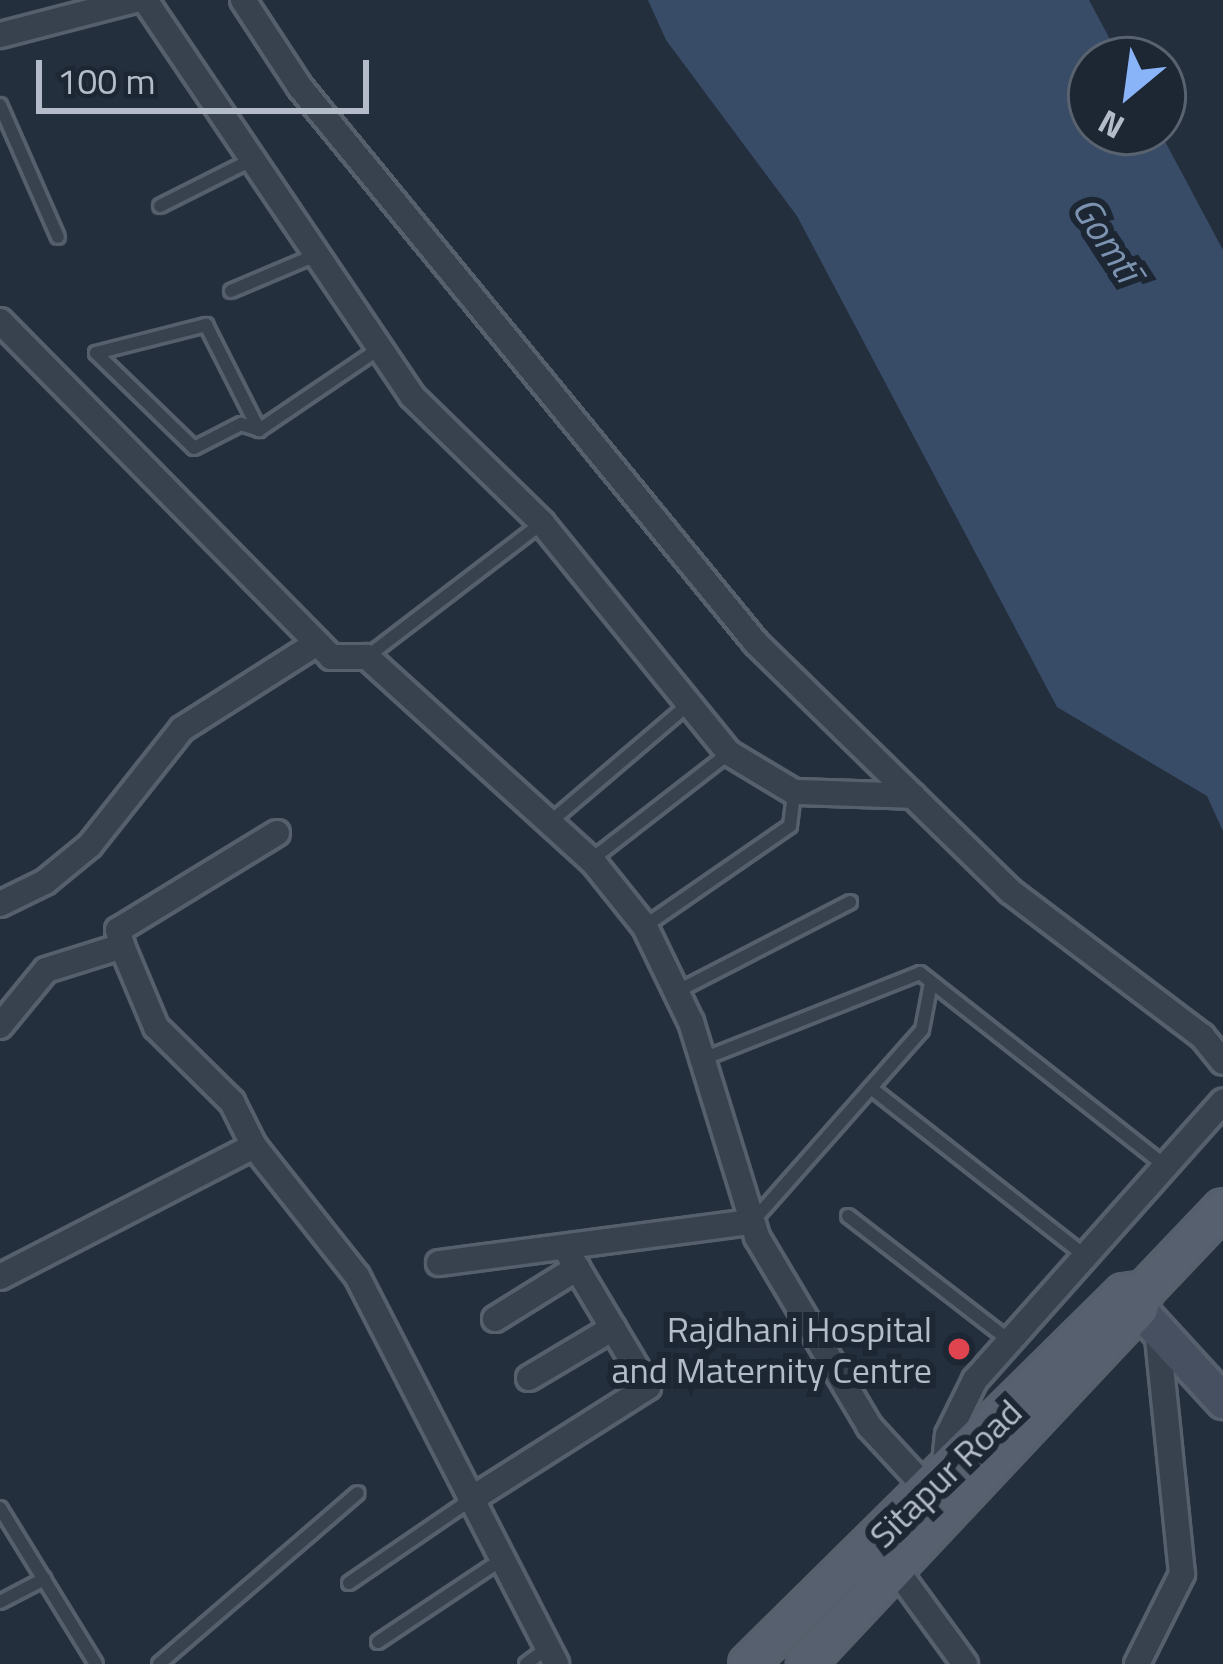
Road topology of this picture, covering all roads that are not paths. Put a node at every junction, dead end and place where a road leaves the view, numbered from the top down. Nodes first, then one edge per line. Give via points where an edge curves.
1 (135, 0) edge
2 (145, 0) edge
3 (243, 0) edge
4 (0, 35) edge
5 (0, 105) edge
6 (251, 160) junction
7 (160, 206) dead end
8 (58, 237) dead end
9 (316, 255) junction
10 (231, 290) dead end
11 (0, 321) edge
12 (380, 348) junction
13 (259, 430) junction
14 (542, 523) junction
15 (317, 643) junction
16 (367, 657) junction
17 (689, 704) junction
18 (729, 753) junction
19 (794, 792) junction
20 (913, 796) junction
21 (548, 824) junction
22 (278, 832) dead end
23 (590, 860) junction
24 (850, 902) dead end
25 (0, 904) edge
26 (644, 926) junction
27 (122, 946) junction
28 (931, 983) junction
29 (676, 992) junction
30 (0, 1026) edge
31 (702, 1060) junction
32 (1223, 1062) edge
33 (871, 1088) junction
34 (1223, 1102) edge
35 (254, 1146) junction
36 (1163, 1164) junction
37 (1223, 1208) edge
38 (848, 1216) dead end
39 (752, 1222) junction
40 (1084, 1255) junction
41 (572, 1260) junction
42 (439, 1262) dead end
43 (0, 1277) edge
44 (1141, 1304) junction
45 (495, 1319) dead end
46 (613, 1328) junction
47 (1010, 1341) junction
48 (529, 1378) dead end
49 (1223, 1401) edge
50 (936, 1484) junction
51 (358, 1493) dead end
52 (470, 1500) junction
53 (0, 1508) edge
54 (501, 1560) junction
55 (895, 1568) junction
56 (44, 1580) junction
57 (349, 1583) dead end
58 (0, 1602) edge
59 (378, 1642) dead end
60 (552, 1656) edge
61 (96, 1664) edge
62 (159, 1664) edge
63 (526, 1664) edge
64 (748, 1664) edge
65 (806, 1664) edge
66 (965, 1664) edge
67 (1137, 1664) edge

1 - 4 street
2 - 6 street
3 - 20 street via 300,87 741,626
5 - 8 lane
6 - 7 lane
6 - 9 street
9 - 10 lane
9 - 12 street
11 - 15 street
12 - 13 lane
12 - 14 street via 412,396
13 - 13 lane via 206,325 96,353 194,448 241,424
14 - 16 lane
14 - 17 street
15 - 16 street via 331,657
15 - 25 street via 182,729 90,844 45,882
16 - 21 street
17 - 18 street
17 - 21 lane
18 - 19 street
18 - 23 lane
19 - 20 street
19 - 26 lane via 790,826
20 - 32 street via 1010,891 1202,1036
21 - 23 street
22 - 27 street via 118,930
23 - 26 street
24 - 29 lane
26 - 29 street
27 - 30 street via 46,970
27 - 35 street via 156,1027 232,1102
28 - 31 lane via 920,974
28 - 33 lane via 922,1030
28 - 36 lane
29 - 31 street
31 - 39 street
33 - 39 lane
33 - 40 lane
34 - 36 street
35 - 43 street
35 - 52 street via 358,1276
36 - 40 street
37 - 44 main road, Sitapur Road
38 - 47 lane
39 - 41 street
39 - 50 street via 869,1426
40 - 47 street
41 - 42 street
41 - 45 street
41 - 46 street
44 - 49 main road
44 - 50 main road, Sitapur Road
44 - 55 main road, Sitapur Road
44 - 67 street via 1182,1574
46 - 48 street
46 - 52 street via 648,1387
47 - 50 street via 975,1380
50 - 64 main road, Sitapur Road
51 - 62 lane
52 - 54 street
52 - 57 lane
53 - 56 lane
54 - 59 lane
54 - 60 street
55 - 65 main road, Sitapur Road
55 - 66 street
56 - 58 lane
56 - 61 lane
60 - 63 lane

